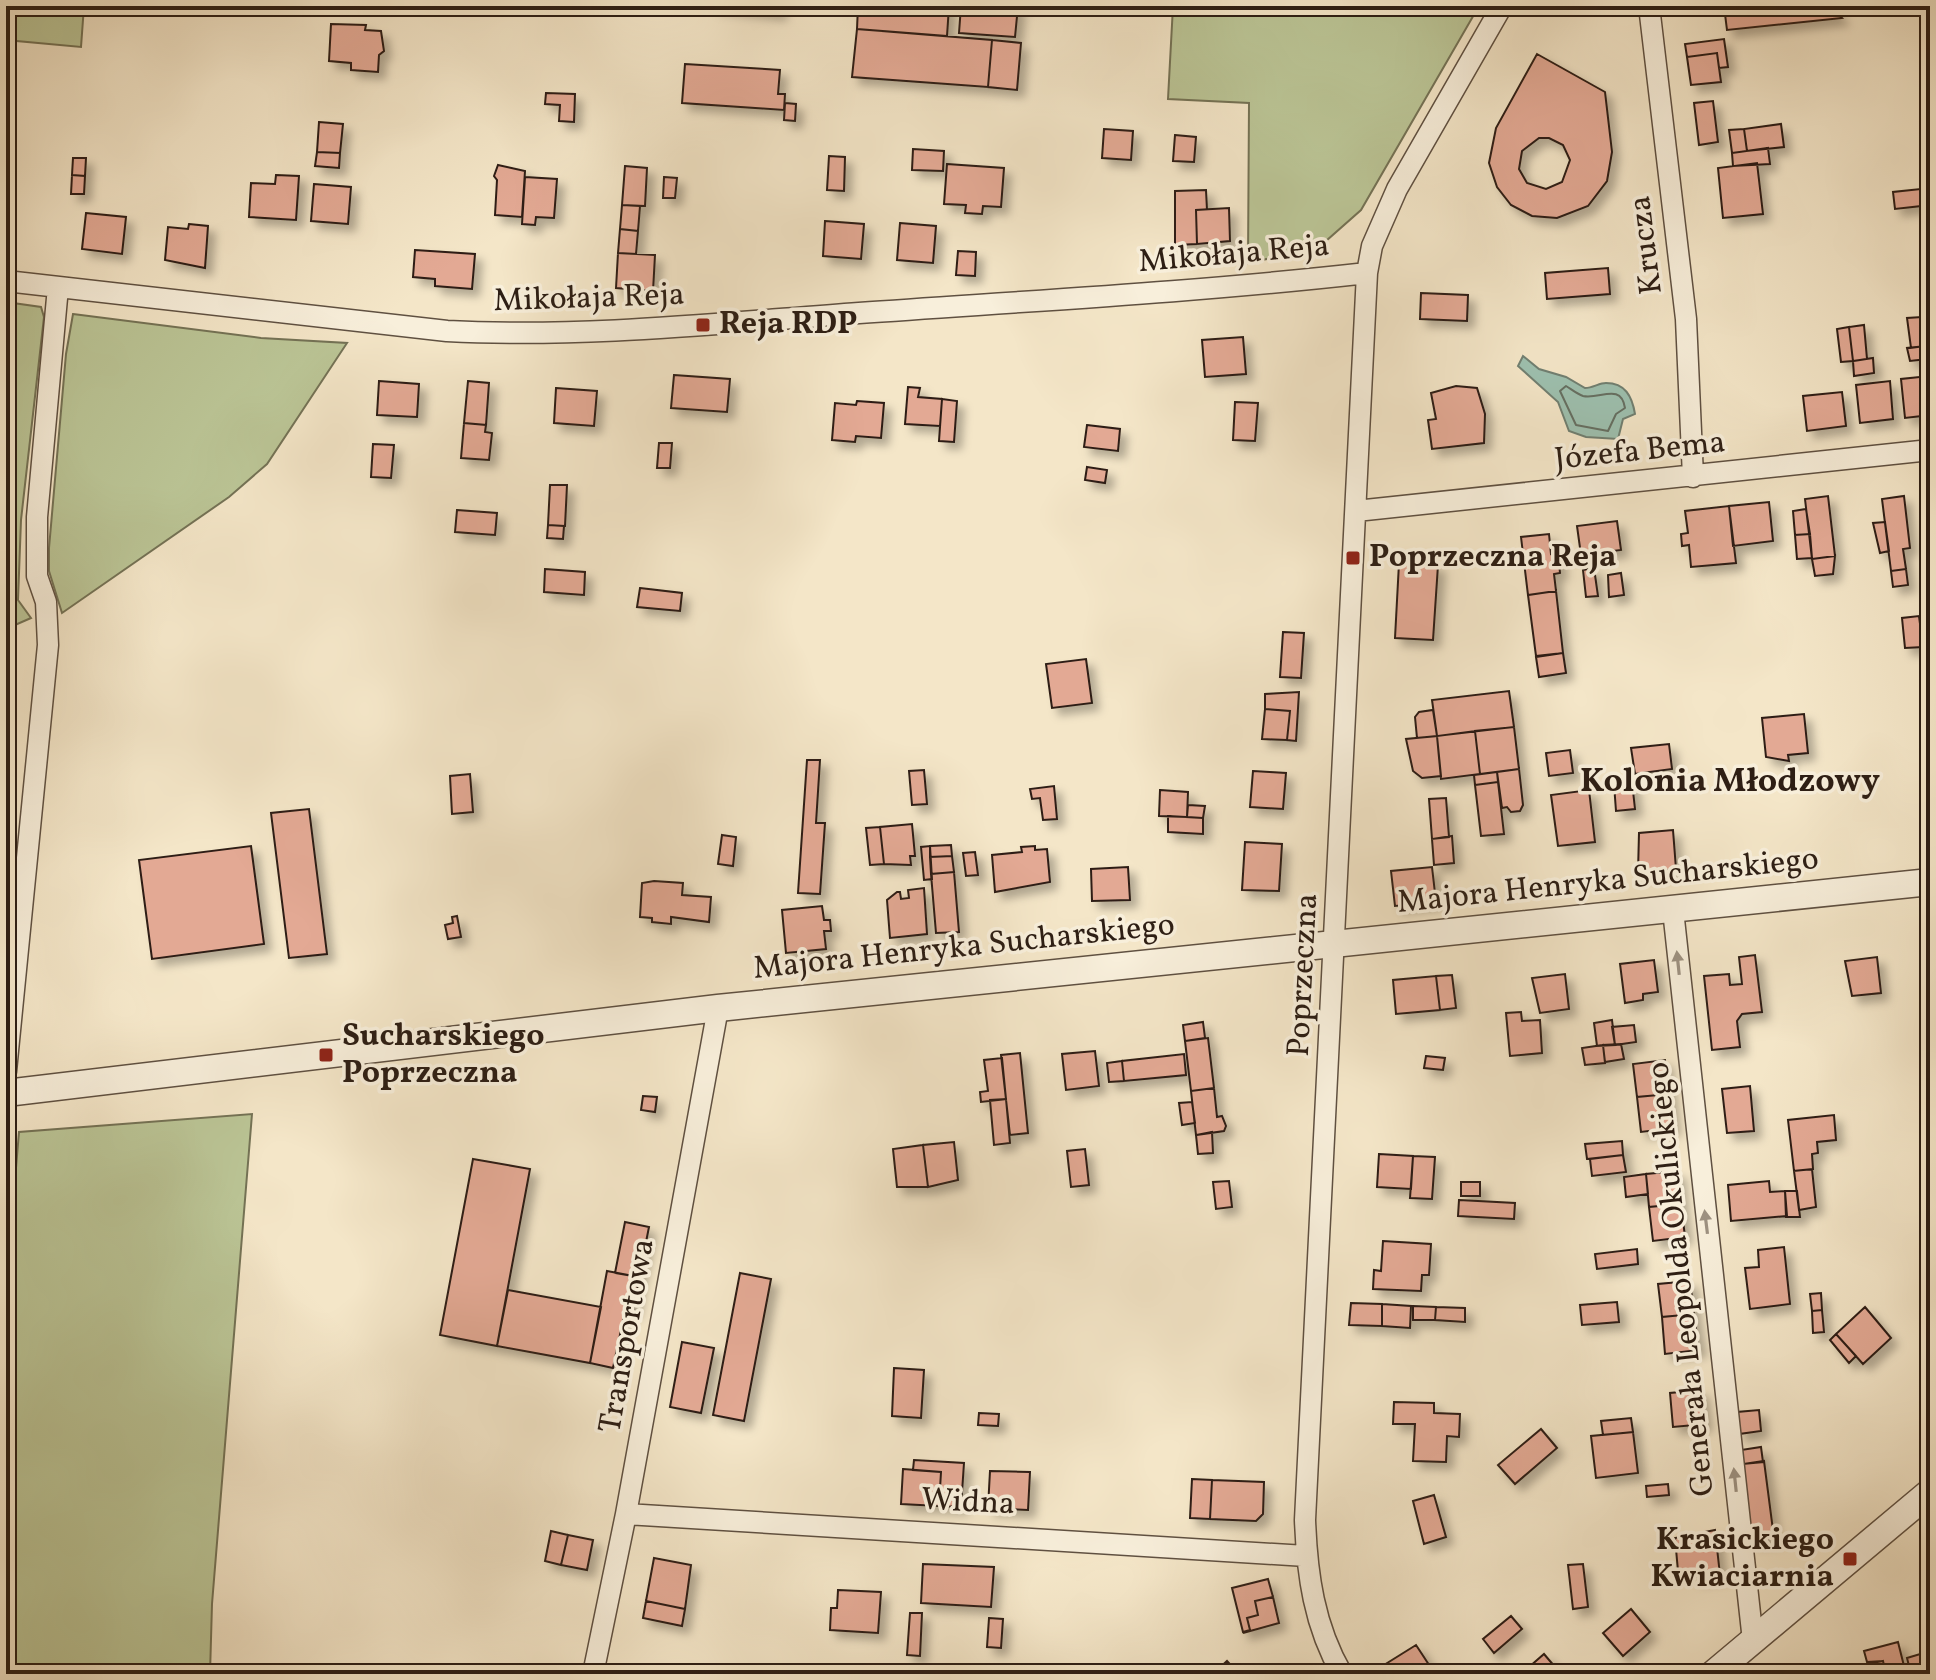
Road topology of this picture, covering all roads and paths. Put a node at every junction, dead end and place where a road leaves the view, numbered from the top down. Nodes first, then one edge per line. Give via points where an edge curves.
1 (1502, 6) edge
2 (1649, 6) edge
3 (1367, 273) junction
4 (6, 281) edge
5 (58, 287) junction
6 (1930, 450) edge
7 (1693, 477) junction
8 (1356, 511) junction
9 (1930, 882) edge
10 (1673, 910) junction
11 (1335, 943) junction
12 (718, 1008) junction
13 (6, 1071) edge
14 (6, 1093) edge
15 (1930, 1492) edge
16 (626, 1514) junction
17 (1306, 1556) junction
18 (1753, 1641) junction
19 (593, 1674) edge
20 (1342, 1674) edge
21 (1713, 1674) edge

1 - 3 street, Poprzeczna via 1397,189 1372,246
2 - 7 street, Krucza via 1686,319
3 - 5 street, Mikołaja Reja via 1161,292 510,334
3 - 8 street, Poprzeczna
4 - 5 street, Mikołaja Reja
5 - 13 street via 37,517 37,576 46,602 48,645
6 - 7 street, Józefa Bema
7 - 8 street, Józefa Bema
8 - 11 street, Poprzeczna
9 - 10 street, Majora Henryka Sucharskiego
10 - 11 street, Majora Henryka Sucharskiego
18 -> 10 street, Generała Leopolda Okulickiego
11 - 12 street, Majora Henryka Sucharskiego
11 - 17 street, Poprzeczna
12 - 14 street, Majora Henryka Sucharskiego
12 - 16 street, Transportowa
15 - 18 street
16 - 17 street, Widna
16 - 19 street, Transportowa
17 - 20 street, Poprzeczna via 1318,1618
18 - 21 street

